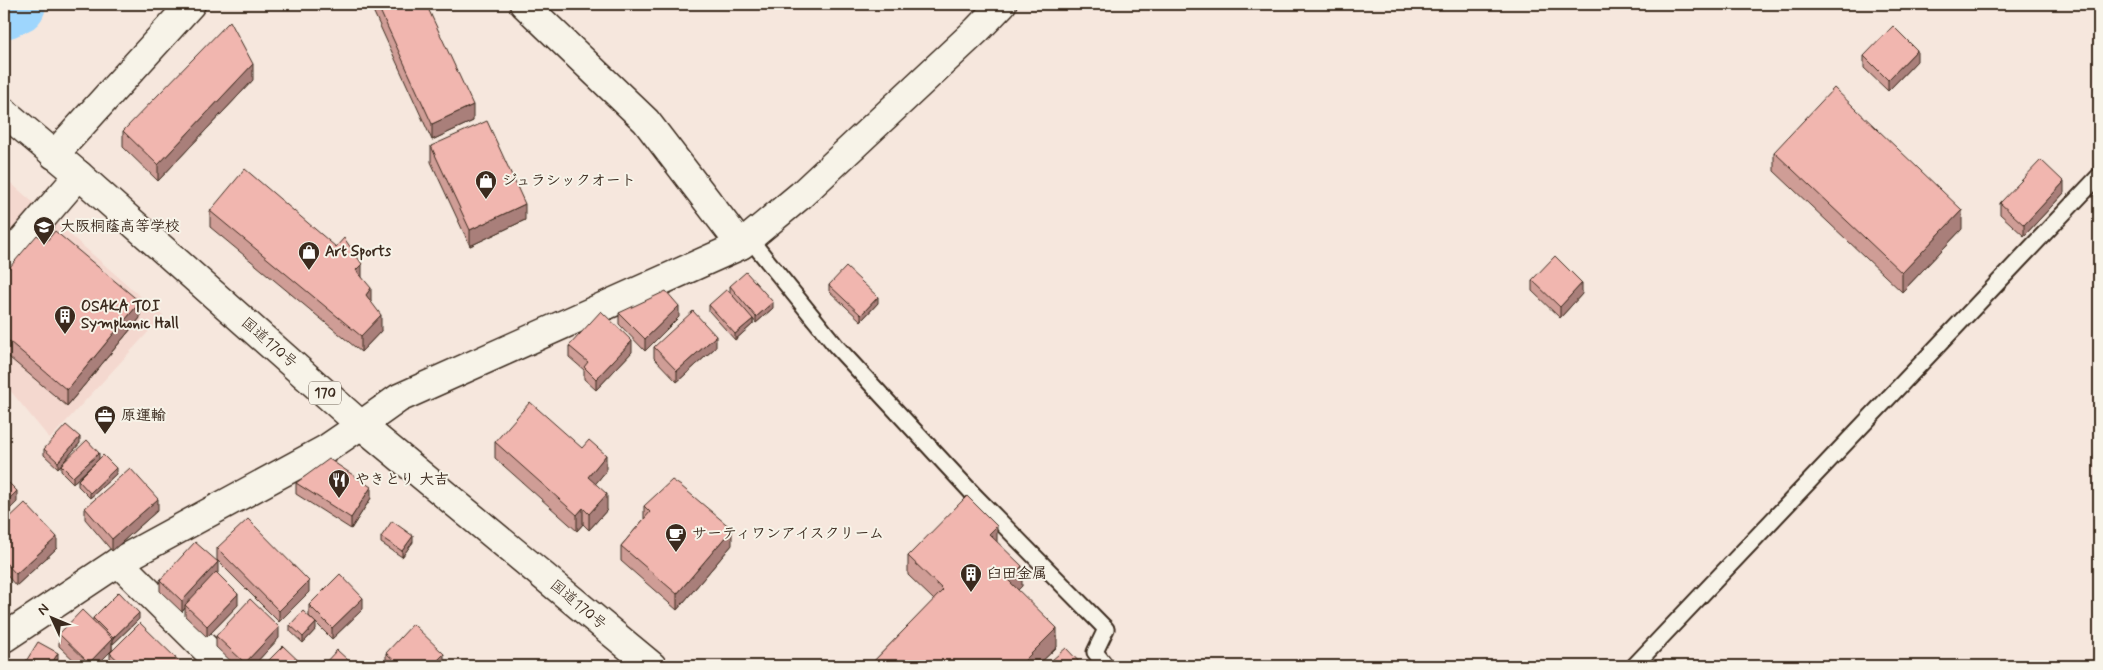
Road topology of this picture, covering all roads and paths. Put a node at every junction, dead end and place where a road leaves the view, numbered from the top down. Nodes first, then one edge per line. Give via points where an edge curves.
1 (191, 4) edge
2 (524, 4) edge
3 (1002, 4) edge
4 (4, 112) edge
5 (54, 155) junction
6 (79, 175) junction
7 (2099, 176) edge
8 (745, 241) junction
9 (4, 262) edge
10 (361, 425) junction
11 (118, 562) junction
12 (4, 638) edge
13 (212, 662) edge
14 (652, 666) edge
15 (1106, 666) edge
16 (1634, 666) edge

1 - 5 main road
2 - 8 main road via 646,121
3 - 8 main road via 801,195
4 - 5 main road, 国道170号 / 170
5 - 6 main road, 国道170号 / 170
6 - 9 main road
6 - 10 main road, 国道170号 / 170
7 - 16 lane
8 - 10 main road via 399,398
8 - 15 lane via 836,346 975,496 1106,629 1095,652
10 - 11 main road via 326,448
10 - 14 main road, 国道170号 / 170
11 - 12 main road
11 - 13 main road

